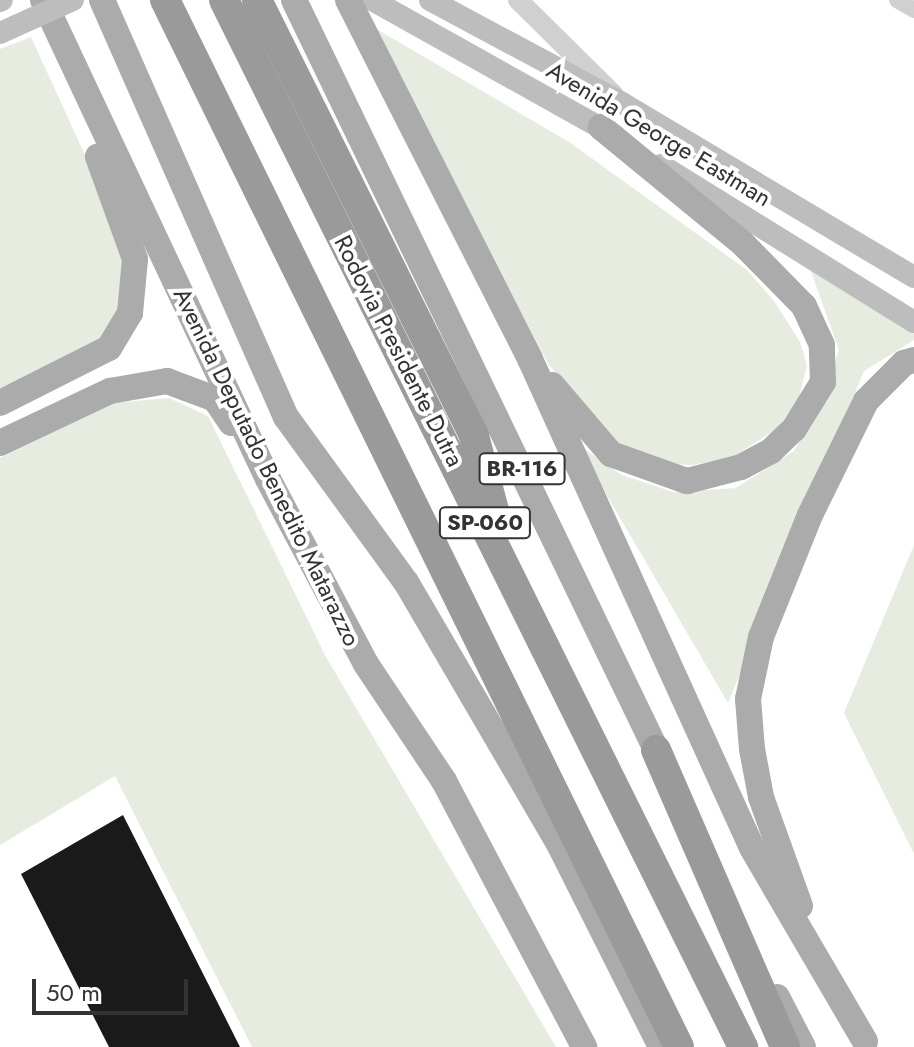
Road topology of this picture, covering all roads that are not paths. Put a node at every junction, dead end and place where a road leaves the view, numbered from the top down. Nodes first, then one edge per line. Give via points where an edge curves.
1 (42, 0) edge
2 (73, 0) edge
3 (102, 0) edge
4 (165, 0) edge
5 (224, 0) edge
6 (257, 0) edge
7 (294, 0) edge
8 (348, 0) edge
9 (372, 0) edge
10 (430, 0) edge
11 (518, 0) edge
12 (0, 33) edge
13 (622, 103) junction
14 (601, 127) junction
15 (914, 277) edge
16 (914, 322) edge
17 (530, 359) junction
18 (914, 360) edge
19 (0, 403) edge
20 (0, 443) edge
21 (268, 479) junction
22 (512, 578) junction
23 (656, 750) junction
24 (866, 1044) edge
25 (584, 1047) edge
26 (661, 1047) edge
27 (679, 1047) edge
28 (743, 1047) edge
29 (785, 1047) edge
30 (803, 1047) edge

1 - 19 main road via 58,65 110,184 135,259 130,313 109,348
1 - 21 main road, Avenida Deputado Benedito Matarazzo
2 - 12 main road, bridge
3 - 26 main road via 286,417 406,582 559,844
4 - 27 highway, SP-060
5 - 22 highway, Rodovia Presidente Dutra / SP-060
6 - 22 highway via 474,436
7 - 23 main road, BR-116
8 - 17 main road
9 - 14 main road, Avenida George Eastman
10 - 13 main road, Avenida George Eastman
11 - 13 street
13 - 15 main road, Avenida George Eastman
14 - 16 main road, Avenida George Eastman
14 - 17 main road via 742,243 804,306 822,345 823,382 794,429 771,451 741,467 687,481 611,454
17 - 24 main road via 752,848
18 - 24 main road via 904,363 866,401 810,515 761,637 748,699 761,797 802,911
20 - 21 main road via 110,391 167,381 215,399
21 - 25 main road, Avenida Deputado Benedito Matarazzo via 366,664 444,781
22 - 28 highway, Rodovia Presidente Dutra / SP-060
23 - 29 highway
23 - 30 main road, BR-116

